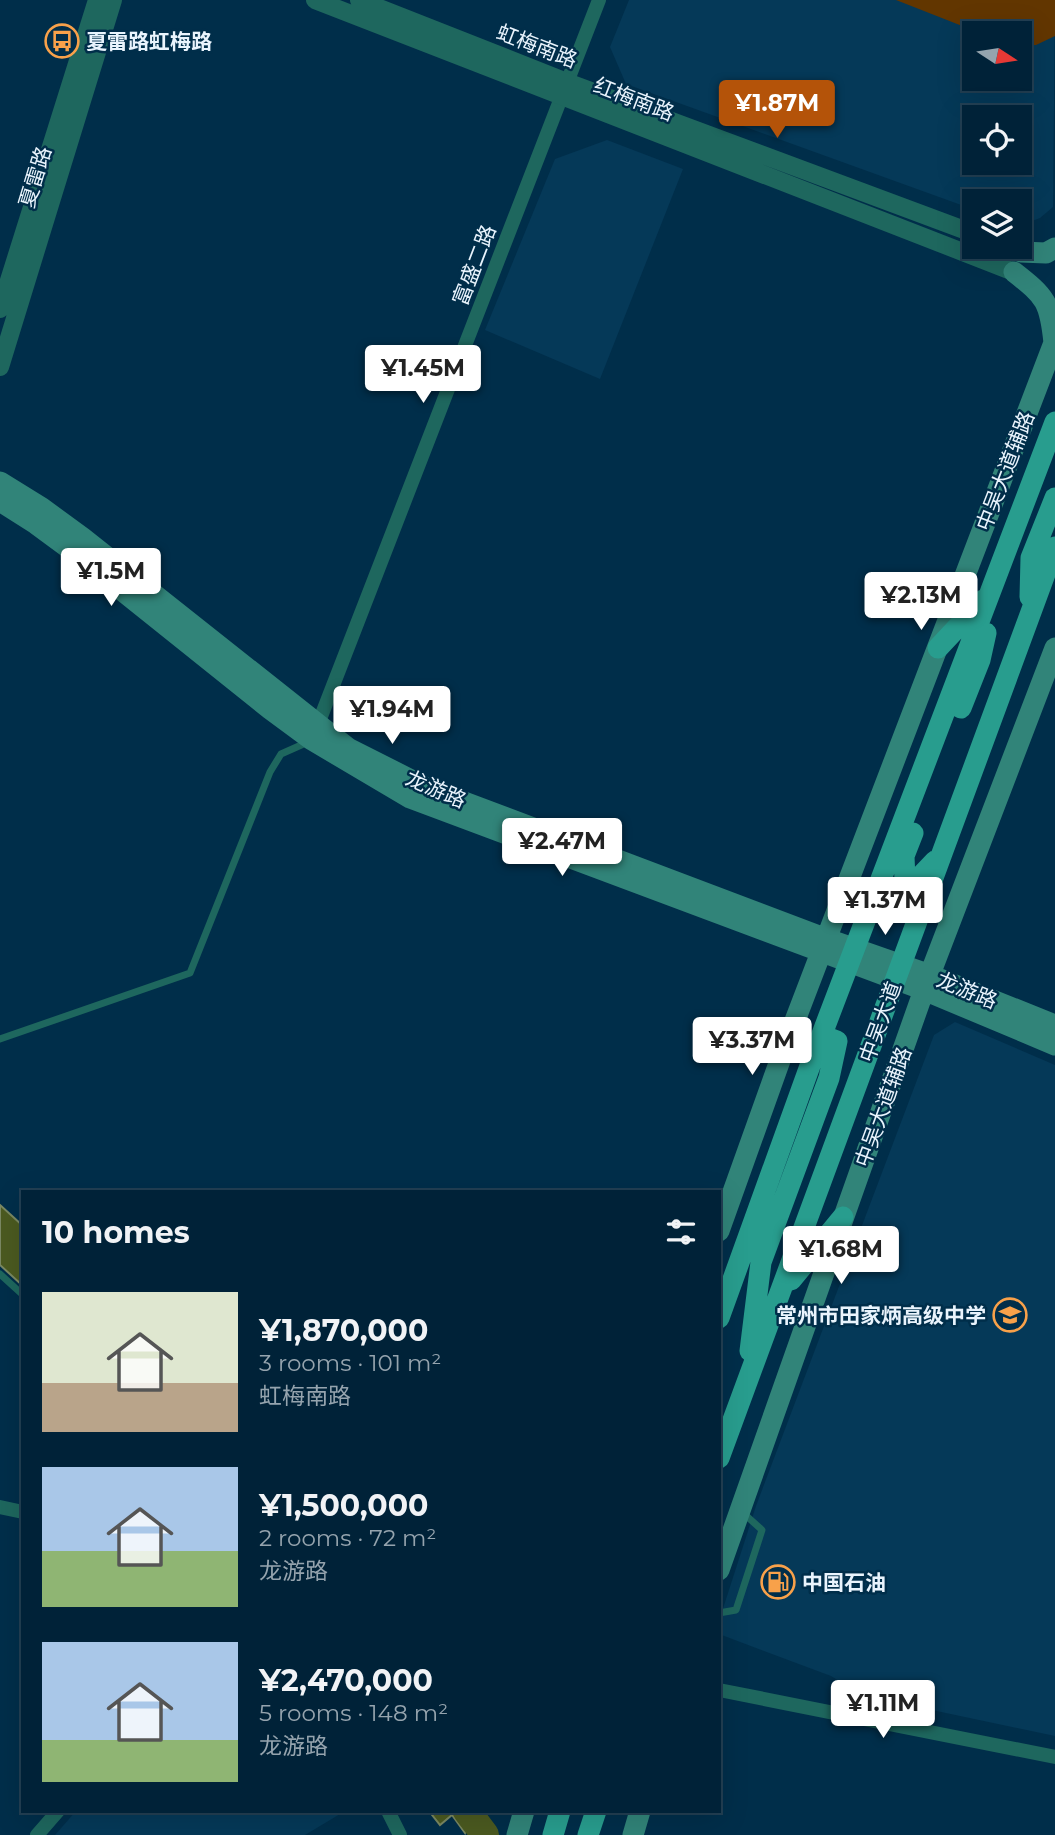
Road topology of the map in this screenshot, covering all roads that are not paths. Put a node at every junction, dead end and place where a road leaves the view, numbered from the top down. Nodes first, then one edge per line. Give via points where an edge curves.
1 (97, 0) edge
2 (113, 0) edge
3 (315, 0) edge
4 (359, 0) edge
5 (599, 0) edge
6 (564, 89) junction
7 (962, 229) edge
8 (1055, 248) edge
9 (1032, 251) edge
10 (1014, 272) joint
11 (0, 309) edge
12 (1055, 342) edge
13 (0, 367) edge
14 (1055, 422) edge
15 (0, 482) edge
16 (1055, 498) edge
17 (0, 501) edge
18 (1055, 547) edge
19 (1000, 565) junction
20 (1055, 585) edge
21 (990, 593) junction
22 (1029, 617) junction
23 (937, 648) junction
24 (1055, 648) edge
25 (1014, 659) junction
26 (315, 733) junction
27 (942, 854) junction
28 (824, 946) junction
29 (852, 956) junction
30 (898, 972) junction
31 (927, 982) junction
32 (1055, 1025) edge
33 (0, 1039) edge
34 (1055, 1045) edge
35 (811, 1063) junction
36 (844, 1217) junction
37 (721, 1226) edge
38 (0, 1274) edge
39 (780, 1292) junction
40 (21, 1293) edge
41 (721, 1312) edge
42 (745, 1388) junction
43 (721, 1453) edge
44 (0, 1507) edge
45 (740, 1510) junction
46 (21, 1512) edge
47 (721, 1564) edge
48 (721, 1613) edge
49 (721, 1690) edge
50 (1055, 1757) edge
51 (56, 1813) edge
52 (389, 1813) edge
53 (559, 1813) edge
54 (583, 1813) edge
55 (595, 1813) edge
56 (639, 1813) edge
57 (37, 1835) edge
58 (400, 1835) edge
59 (553, 1835) edge
60 (578, 1835) edge
61 (588, 1835) edge
62 (633, 1835) edge

1 - 11 street, 夏雷路
2 - 13 street, 夏雷路
3 - 6 street, 红梅南路
4 - 6 street, 虹梅南路
5 - 6 street, 富盛二路
6 - 7 street, 虹梅南路
6 - 10 street, 红梅南路
6 - 26 street, 富盛二路
8 - 9 main road via 1046,253
10 - 12 main road via 1039,292 1051,312
12 - 23 main road, 中吴大道辅路
14 - 19 main road
15 - 26 main road, 龙游路 via 83,538
16 - 22 main road via 1031,558
17 - 26 main road, 龙游路 via 74,552 241,688
18 - 22 main road, 中吴大道
19 - 21 main road
19 - 27 main road via 980,660 904,856 905,881 914,883
20 - 25 main road
21 - 23 main road
21 - 29 main road
22 - 25 main road, 中吴大道
23 - 28 main road, 中吴大道辅路
24 - 31 main road, 中吴大道辅路
25 - 27 main road, 中吴大道
26 - 28 main road, 龙游路 via 428,788
26 - 33 lane via 281,754 270,772 190,973
27 - 30 main road, 中吴大道
28 - 29 main road, 龙游路
28 - 37 main road, 中吴大道辅路
29 - 30 main road, 龙游路
29 - 35 main road
30 - 31 main road, 龙游路
30 - 39 main road, 中吴大道
31 - 32 main road, 龙游路
31 - 34 main road, 龙游路
31 - 36 main road, 中吴大道辅路
35 - 41 main road
35 - 42 main road via 829,1038 837,1041 828,1079 761,1262
36 - 39 main road
36 - 45 main road, 中吴大道辅路
38 - 40 lane
39 - 42 main road, 中吴大道
42 - 43 main road, 中吴大道
44 - 46 street
45 - 47 main road, 中吴大道辅路
45 - 48 lane via 762,1530 736,1610
49 - 50 street
51 - 57 street
52 - 58 street
53 - 59 main road
54 - 60 main road
55 - 61 main road
56 - 62 main road

